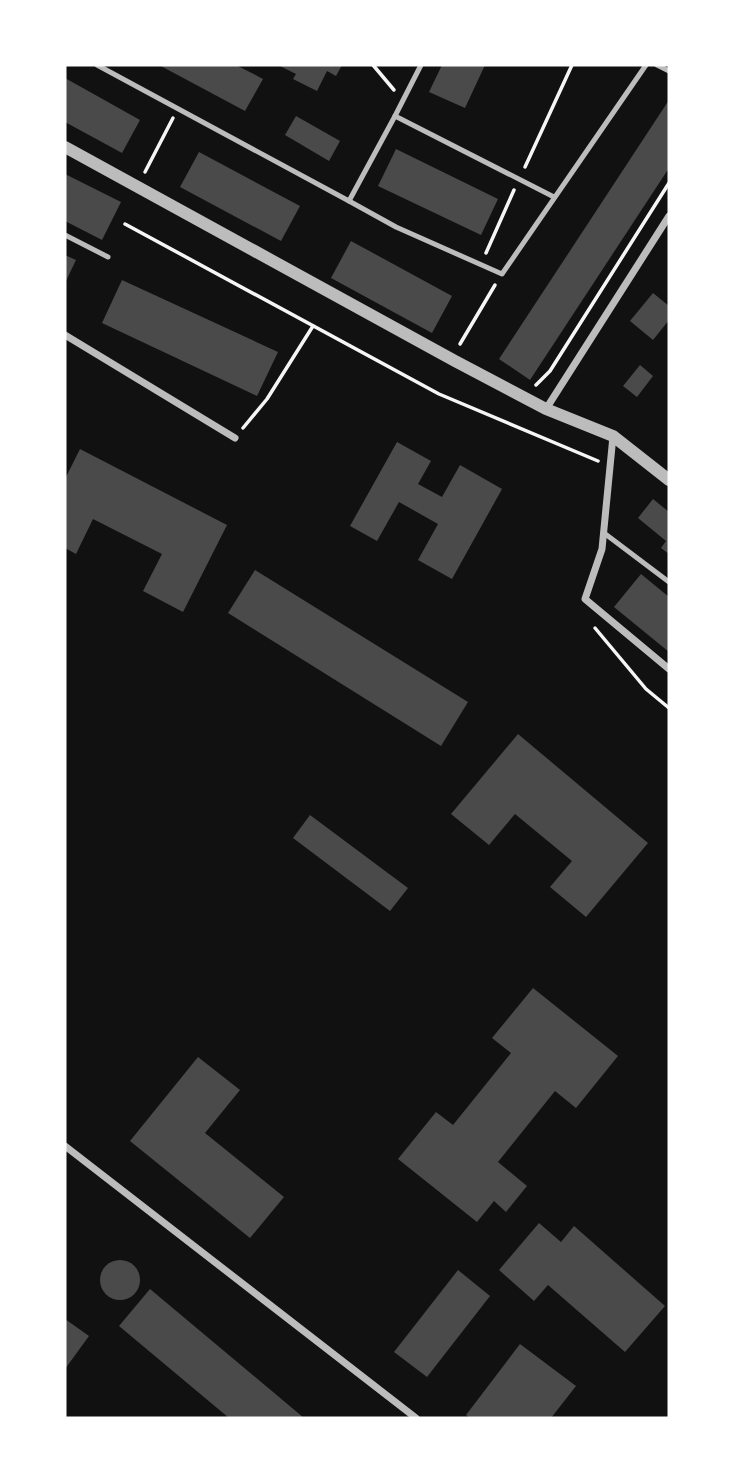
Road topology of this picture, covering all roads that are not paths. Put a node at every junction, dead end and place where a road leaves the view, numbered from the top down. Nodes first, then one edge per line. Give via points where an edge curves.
1 (97, 65) edge
2 (421, 65) edge
3 (646, 65) edge
4 (657, 65) edge
5 (669, 71) edge
6 (395, 116) junction
7 (65, 147) edge
8 (555, 197) junction
9 (349, 201) junction
10 (669, 216) edge
11 (65, 236) edge
12 (108, 257) dead end
13 (65, 335) edge
14 (546, 409) junction
15 (613, 436) junction
16 (235, 438) road end
17 (669, 480) edge
18 (604, 533) junction
19 (669, 582) edge
20 (669, 669) edge
21 (65, 1146) edge
22 (416, 1418) edge

1 - 9 lane
2 - 6 lane
3 - 8 lane
4 - 5 lane
6 - 8 lane
6 - 9 lane
7 - 14 street
8 - 9 lane via 502,274
10 - 14 street
11 - 12 lane
13 - 16 street
14 - 15 street
15 - 17 street
15 - 18 street
18 - 19 lane
18 - 20 street via 585,599
21 - 22 street

